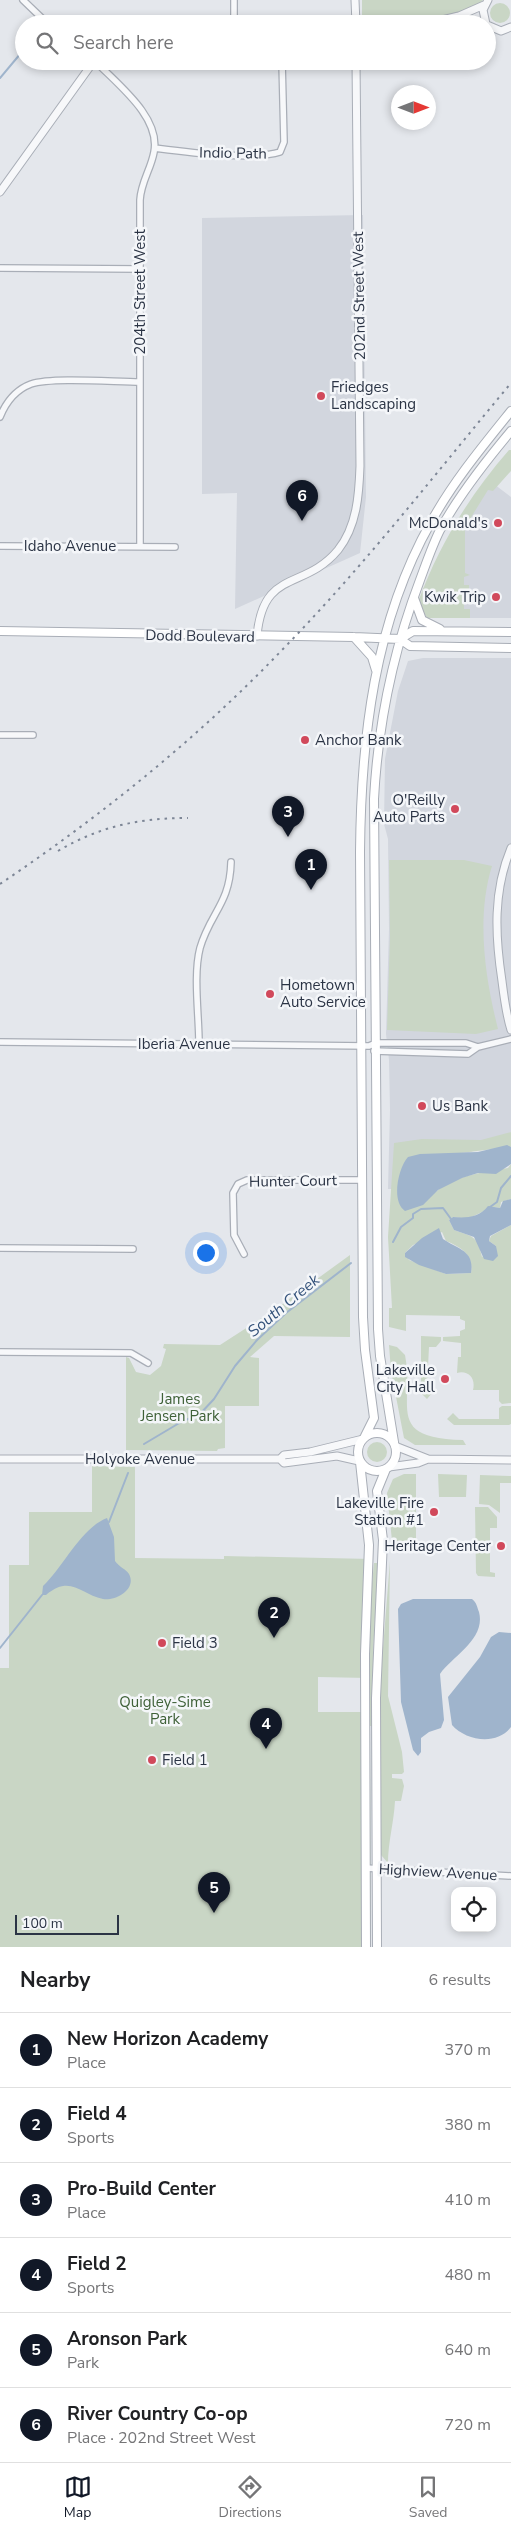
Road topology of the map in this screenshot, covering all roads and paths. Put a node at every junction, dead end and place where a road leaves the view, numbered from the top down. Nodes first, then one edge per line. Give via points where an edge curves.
1 (23, 0) edge
2 (234, 0) edge
3 (356, 0) edge
4 (486, 3) edge
5 (39, 15) edge
6 (234, 15) edge
7 (356, 15) edge
8 (461, 15) edge
9 (511, 27) edge
10 (496, 28) edge
11 (88, 70) edge
12 (102, 70) edge
13 (282, 70) edge
14 (356, 70) edge
15 (155, 148) junction
16 (0, 192) edge
17 (0, 268) edge
18 (140, 269) junction
19 (140, 382) junction
20 (511, 412) edge
21 (511, 416) edge
22 (0, 417) edge
23 (509, 437) edge
24 (0, 546) edge
25 (140, 547) junction
26 (175, 547) dead end
27 (414, 595) junction
28 (0, 631) edge
29 (451, 632) junction
30 (511, 632) edge
31 (257, 636) junction
32 (354, 637) junction
33 (384, 639) junction
34 (400, 639) junction
35 (511, 648) edge
36 (376, 674) junction
37 (0, 735) edge
38 (33, 735) dead end
39 (511, 848) edge
40 (231, 862) dead end
41 (511, 1030) edge
42 (511, 1039) edge
43 (0, 1042) edge
44 (199, 1044) junction
45 (368, 1045) junction
46 (478, 1047) junction
47 (376, 1052) junction
48 (363, 1180) junction
49 (0, 1248) edge
50 (133, 1249) dead end
51 (244, 1254) dead end
52 (0, 1352) edge
53 (148, 1363) dead end
54 (364, 1438) junction
55 (394, 1444) junction
56 (0, 1459) edge
57 (280, 1459) junction
58 (428, 1460) junction
59 (511, 1460) edge
60 (360, 1462) junction
61 (388, 1468) junction
62 (365, 1868) junction
63 (376, 1869) junction
64 (511, 1876) edge
65 (366, 1947) edge
66 (377, 1947) edge

1 - 5 street
2 - 6 street
3 - 7 street
4 - 8 street
9 - 10 street via 501,31
11 - 16 street
12 - 15 street, 204th Street West via 149,120
13 - 15 street, Indio Path via 284,142 280,152 208,154
14 - 31 street, 202nd Street West via 360,451 356,509 344,542 328,560 270,594 259,615
15 - 18 street, 204th Street West via 140,192
17 - 18 street
18 - 19 street, 204th Street West
19 - 22 street via 38,382 17,391
19 - 25 street, 204th Street West
20 - 33 main road via 459,476 430,524 413,558
21 - 23 main road via 503,428
23 - 27 main road via 476,474 439,531
24 - 25 street, Idaho Avenue
25 - 26 street, Idaho Avenue
27 - 29 main road via 418,613 425,622
27 - 34 main road
28 - 31 main road, Dodd Boulevard
29 - 30 main road, Dodd Boulevard
29 - 34 main road, Dodd Boulevard via 414,631
31 - 32 main road, Dodd Boulevard
32 - 33 main road, Dodd Boulevard
32 - 36 main road via 372,656
33 - 34 main road, Dodd Boulevard
33 - 36 main road
34 - 35 main road, Dodd Boulevard via 410,646
34 - 45 main road via 386,694 376,769
36 - 45 main road via 364,739 360,796
37 - 38 street
39 - 41 street via 499,888 496,927
40 - 44 street via 224,901 200,950
42 - 46 street, Iberia Avenue
43 - 44 street, Iberia Avenue
44 - 45 street, Iberia Avenue
45 - 46 street, Iberia Avenue via 466,1043
45 - 47 main road
45 - 48 main road
46 - 47 street, Iberia Avenue via 468,1054
47 - 55 main road via 378,1329
48 - 51 street, Hunter Court via 247,1180 238,1184 233,1193 234,1235
48 - 54 main road via 364,1338 374,1418
49 - 50 street
52 - 53 street via 131,1353
54 - 55 main road via 381,1433
54 - 57 street, Holyoke Avenue via 284,1455
54 - 60 main road via 357,1451
55 - 58 street
55 - 61 main road via 395,1458
56 - 57 street, Holyoke Avenue
57 - 60 street, Holyoke Avenue via 290,1462 340,1456
58 - 59 street
58 - 61 street
60 - 61 main road via 372,1471
60 - 62 main road via 369,1545 365,1654
61 - 63 main road via 377,1491 383,1540 377,1659
62 - 63 street, Highview Avenue
62 - 65 main road
63 - 64 street, Highview Avenue
63 - 66 main road

